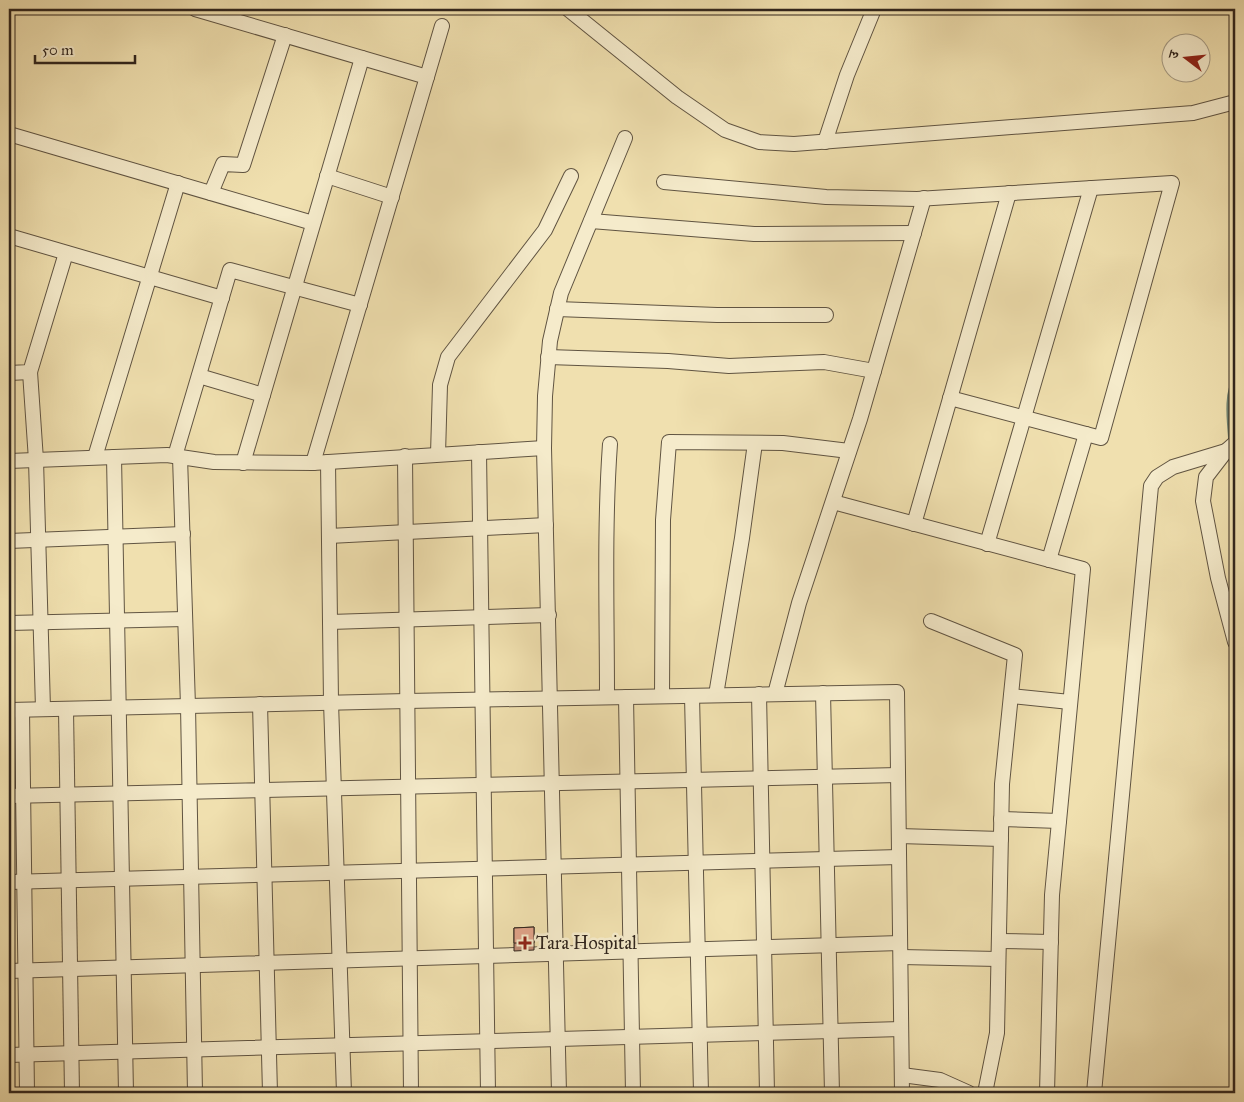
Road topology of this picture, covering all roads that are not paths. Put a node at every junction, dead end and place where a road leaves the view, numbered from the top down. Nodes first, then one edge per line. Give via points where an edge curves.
1 (194, 9) edge
2 (568, 9) edge
3 (874, 9) edge
4 (442, 26) dead end
5 (285, 35) junction
6 (362, 58) junction
7 (427, 77) junction
8 (1235, 102) edge
9 (9, 134) edge
10 (625, 138) dead end
11 (825, 142) junction
12 (327, 176) junction
13 (570, 176) dead end
14 (664, 182) dead end
15 (178, 183) junction
16 (1091, 188) junction
17 (211, 193) junction
18 (1009, 193) junction
19 (392, 196) junction
20 (924, 198) junction
21 (591, 221) junction
22 (313, 223) junction
23 (914, 233) junction
24 (9, 236) edge
25 (66, 252) junction
26 (150, 277) junction
27 (295, 288) junction
28 (222, 298) junction
29 (360, 305) junction
30 (557, 310) junction
31 (826, 315) dead end
32 (548, 358) junction
33 (874, 371) junction
34 (30, 372) junction
35 (9, 373) edge
36 (199, 376) junction
37 (264, 395) junction
38 (950, 398) junction
39 (1024, 418) junction
40 (1086, 434) junction
41 (755, 443) junction
42 (610, 444) dead end
43 (1231, 447) edge
44 (544, 448) junction
45 (850, 451) junction
46 (478, 452) junction
47 (438, 454) junction
48 (178, 456) junction
49 (404, 456) junction
50 (114, 457) junction
51 (95, 458) junction
52 (36, 460) junction
53 (9, 461) edge
54 (244, 462) junction
55 (328, 462) junction
56 (313, 463) junction
57 (833, 502) junction
58 (914, 524) junction
59 (546, 525) junction
60 (480, 528) junction
61 (405, 532) junction
62 (183, 534) junction
63 (115, 536) junction
64 (329, 536) junction
65 (38, 540) junction
66 (9, 541) edge
67 (987, 544) junction
68 (1050, 560) junction
69 (549, 615) junction
70 (481, 617) junction
71 (185, 619) junction
72 (406, 620) junction
73 (117, 621) junction
74 (931, 621) dead end
75 (330, 622) junction
76 (9, 623) edge
77 (41, 623) junction
78 (1235, 642) edge
79 (823, 693) junction
80 (759, 694) junction
81 (775, 694) junction
82 (716, 695) junction
83 (662, 696) junction
84 (692, 696) junction
85 (1011, 696) junction
86 (607, 697) junction
87 (626, 697) junction
88 (551, 698) junction
89 (482, 699) junction
90 (407, 700) junction
91 (332, 702) junction
92 (1070, 702) junction
93 (260, 704) junction
94 (188, 706) junction
95 (118, 707) junction
96 (43, 709) junction
97 (66, 709) junction
98 (16, 710) edge
99 (898, 775) junction
100 (825, 776) junction
101 (760, 778) junction
102 (694, 780) junction
103 (628, 781) junction
104 (553, 783) junction
105 (483, 784) junction
106 (408, 786) junction
107 (334, 788) junction
108 (262, 790) junction
109 (189, 791) junction
110 (120, 793) junction
111 (67, 794) junction
112 (23, 795) junction
113 (9, 796) edge
114 (1001, 819) junction
115 (1059, 821) junction
116 (899, 836) junction
117 (1001, 839) junction
118 (899, 857) junction
119 (827, 859) junction
120 (762, 860) junction
121 (696, 862) junction
122 (629, 864) junction
123 (555, 866) junction
124 (485, 868) junction
125 (409, 871) junction
126 (337, 873) junction
127 (264, 875) junction
128 (191, 877) junction
129 (122, 879) junction
130 (68, 880) junction
131 (9, 882) edge
132 (24, 882) junction
133 (998, 941) junction
134 (1051, 942) junction
135 (900, 943) junction
136 (829, 945) junction
137 (764, 947) junction
138 (698, 949) junction
139 (631, 951) junction
140 (557, 954) junction
141 (486, 956) junction
142 (901, 957) junction
143 (410, 958) junction
144 (998, 959) junction
145 (340, 960) junction
146 (266, 963) junction
147 (193, 965) junction
148 (123, 967) junction
149 (70, 969) junction
150 (25, 970) junction
151 (9, 971) edge
152 (902, 1029) junction
153 (831, 1031) junction
154 (766, 1033) junction
155 (700, 1035) junction
156 (632, 1037) junction
157 (558, 1039) junction
158 (487, 1041) junction
159 (411, 1043) junction
160 (343, 1045) junction
161 (268, 1047) junction
162 (194, 1049) junction
163 (125, 1051) junction
164 (72, 1053) junction
165 (26, 1054) junction
166 (9, 1055) edge
167 (902, 1075) junction
168 (26, 1093) edge
169 (72, 1093) edge
170 (126, 1093) edge
171 (196, 1093) edge
172 (270, 1093) edge
173 (344, 1093) edge
174 (412, 1093) edge
175 (488, 1093) edge
176 (560, 1093) edge
177 (633, 1093) edge
178 (701, 1093) edge
179 (767, 1093) edge
180 (832, 1093) edge
181 (902, 1093) edge
182 (969, 1093) edge
183 (984, 1093) edge
184 (1048, 1093) edge
185 (1094, 1093) edge

1 - 5 street
2 - 11 street via 677,97 725,130 759,142
3 - 11 street via 847,75
4 - 7 street
5 - 6 street
5 - 17 street via 243,165 223,164
6 - 7 street
6 - 12 street
7 - 19 street
8 - 11 street via 1193,113
9 - 15 street
10 - 21 street
12 - 19 street
12 - 22 street
13 - 47 street via 545,230 448,357 440,385
14 - 20 street via 826,197
15 - 17 street
15 - 26 street
16 - 18 street
16 - 39 street
16 - 40 street via 1172,183 1101,438
17 - 22 street
18 - 20 street
18 - 38 street
19 - 29 street
20 - 23 street
21 - 23 street via 754,234
21 - 30 street
22 - 27 street
23 - 33 street
24 - 25 street
25 - 26 street
25 - 34 street
26 - 28 street
26 - 51 street
27 - 28 street via 230,270
27 - 29 street
27 - 37 street
28 - 36 street
29 - 56 street
30 - 31 street
30 - 32 street
32 - 33 street via 729,366 824,362
32 - 44 street
33 - 45 street
34 - 35 street
34 - 52 street
36 - 37 street
36 - 48 street
37 - 54 street
38 - 39 street
38 - 58 street
39 - 40 street
39 - 67 street
40 - 68 street
41 - 45 street
41 - 82 street
41 - 83 street via 669,442 663,520
42 - 86 street
43 - 78 street via 1206,477 1203,500 1218,578
43 - 185 street via 1172,467 1157,476 1151,486
44 - 46 street
44 - 59 street
45 - 57 street
46 - 47 street
46 - 60 street
47 - 49 street
48 - 50 street
48 - 54 street via 214,462
48 - 62 street
49 - 55 street
49 - 61 street
50 - 51 street
50 - 63 street
51 - 52 street
52 - 53 street
52 - 65 street
54 - 56 street
55 - 56 street
55 - 64 street
57 - 58 street
57 - 81 street via 799,603
58 - 67 street
59 - 60 street
59 - 69 street
60 - 61 street
60 - 70 street
61 - 64 street
61 - 72 street
62 - 63 street
62 - 71 street
63 - 65 street
63 - 73 street
64 - 75 street
65 - 66 street
65 - 77 street
67 - 68 street
68 - 92 street via 1083,569
69 - 70 street
69 - 88 street
70 - 72 street
70 - 89 street
71 - 73 street
71 - 94 street
72 - 75 street
72 - 90 street
73 - 77 street
73 - 95 street
74 - 85 street via 1015,655
75 - 91 street
76 - 77 street
77 - 96 street
79 - 81 street
79 - 99 street via 897,692
79 - 100 street
80 - 81 street
80 - 82 street
80 - 101 street
82 - 84 street
83 - 84 street
83 - 87 street
84 - 102 street
85 - 92 street
85 - 114 street
86 - 87 street
86 - 88 street
87 - 103 street
88 - 89 street
88 - 104 street
89 - 90 street
89 - 105 street
90 - 91 street
90 - 106 street
91 - 93 street
91 - 107 street
92 - 115 street
93 - 94 street
93 - 108 street
94 - 95 street
94 - 109 street
95 - 97 street
95 - 110 street
96 - 97 street
96 - 98 street
97 - 111 street
98 - 112 street
99 - 100 street
99 - 116 street
100 - 101 street
100 - 119 street
101 - 102 street
101 - 120 street
102 - 103 street
102 - 121 street
103 - 104 street
103 - 122 street
104 - 105 street
104 - 123 street
105 - 106 street
105 - 124 street
106 - 107 street
106 - 125 street
107 - 108 street
107 - 126 street
108 - 109 street
108 - 127 street
109 - 110 street
109 - 128 street
110 - 111 street
110 - 129 street
111 - 112 street
111 - 130 street
112 - 113 street
112 - 132 street
114 - 115 street
114 - 117 street
115 - 134 street
116 - 117 street
116 - 118 street
117 - 133 street
118 - 119 street
118 - 135 street
119 - 120 street
119 - 136 street
120 - 121 street
120 - 137 street
121 - 122 street
121 - 138 street
122 - 123 street
122 - 139 street
123 - 124 street
123 - 140 street
124 - 125 street
124 - 141 street
125 - 126 street
125 - 143 street
126 - 127 street
126 - 145 street
127 - 128 street
127 - 146 street
128 - 129 street
128 - 147 street
129 - 130 street
129 - 148 street
130 - 132 street
130 - 149 street
131 - 132 street
132 - 150 street
133 - 134 street
133 - 144 street
134 - 184 street
135 - 136 street
135 - 142 street
136 - 137 street
136 - 153 street
137 - 138 street
137 - 154 street
138 - 139 street
138 - 155 street
139 - 140 street
139 - 156 street
140 - 141 street
140 - 157 street
141 - 143 street
141 - 158 street
142 - 144 street
142 - 152 street
143 - 145 street
143 - 159 street
144 - 183 street via 996,1032
145 - 146 street
145 - 160 street
146 - 147 street
146 - 161 street
147 - 148 street
147 - 162 street
148 - 149 street
148 - 163 street
149 - 150 street
149 - 164 street
150 - 151 street
150 - 165 street
152 - 153 street
152 - 167 street
153 - 154 street
153 - 180 street
154 - 155 street
154 - 179 street
155 - 156 street
155 - 178 street
156 - 157 street
156 - 177 street
157 - 158 street
157 - 176 street
158 - 159 street
158 - 175 street
159 - 160 street
159 - 174 street
160 - 161 street
160 - 173 street
161 - 162 street
161 - 172 street
162 - 163 street
162 - 171 street
163 - 164 street
163 - 170 street
164 - 165 street
164 - 169 street
165 - 166 street
165 - 168 street
167 - 181 street
167 - 182 street via 940,1080

